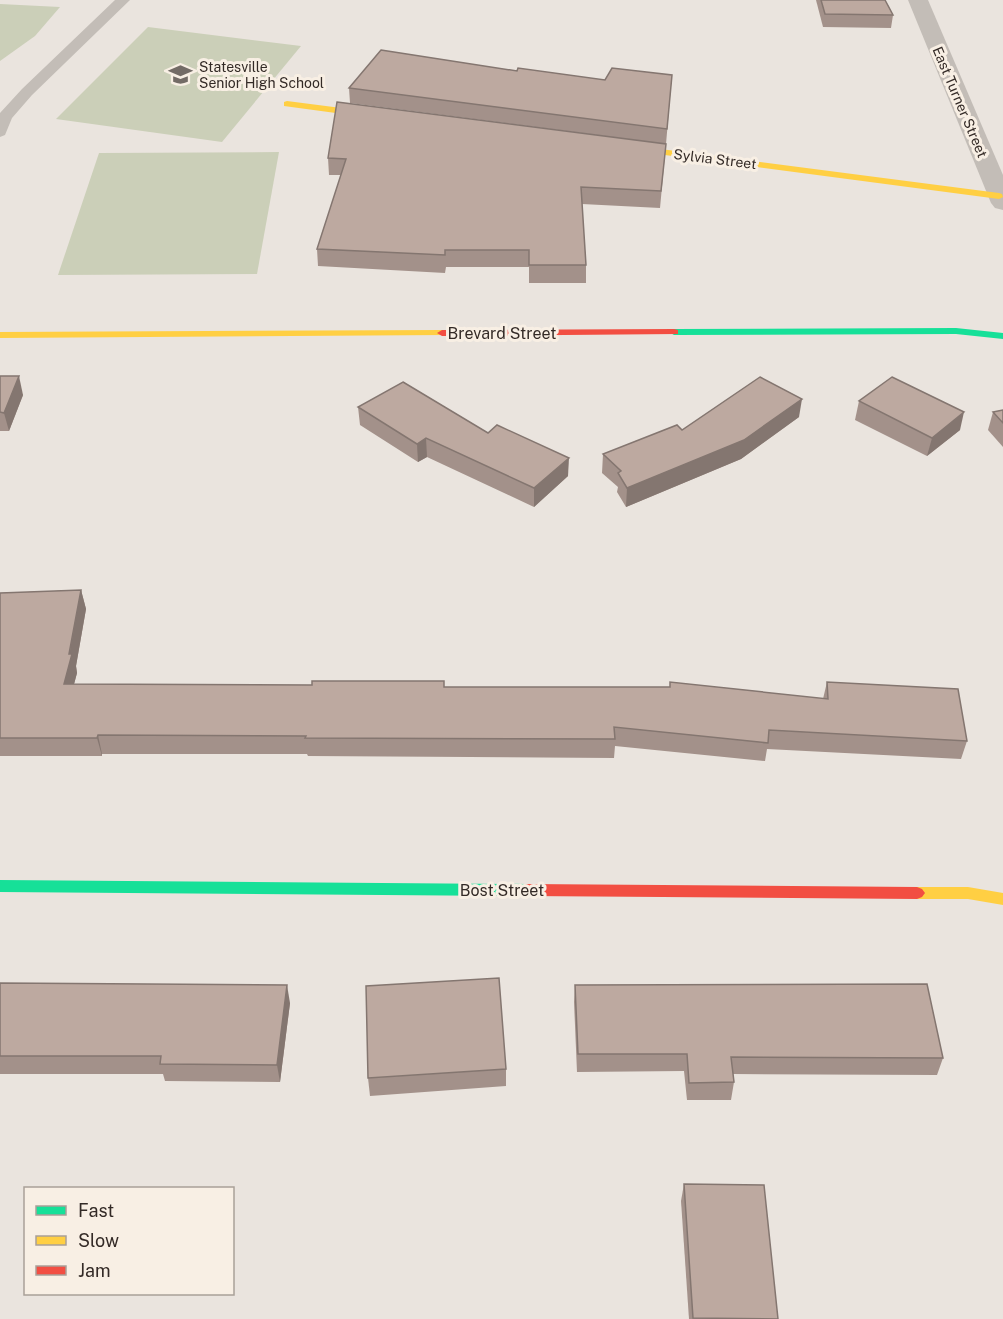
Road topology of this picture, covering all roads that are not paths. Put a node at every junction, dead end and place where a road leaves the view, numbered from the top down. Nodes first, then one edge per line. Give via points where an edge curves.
1 (123, 0) edge
2 (918, 0) edge
3 (287, 104) dead end
4 (394, 118) edge
5 (0, 132) edge
6 (608, 146) edge
7 (1001, 199) edge
8 (0, 335) edge
9 (1003, 336) edge
10 (0, 886) edge
11 (1003, 899) edge

1 - 5 lane via 27,92 5,117
2 - 7 street, East Turner Street
3 - 4 street
6 - 7 street, Sylvia Street
8 - 9 street, Brevard Street via 956,331
10 - 11 street, Bost Street via 969,893

